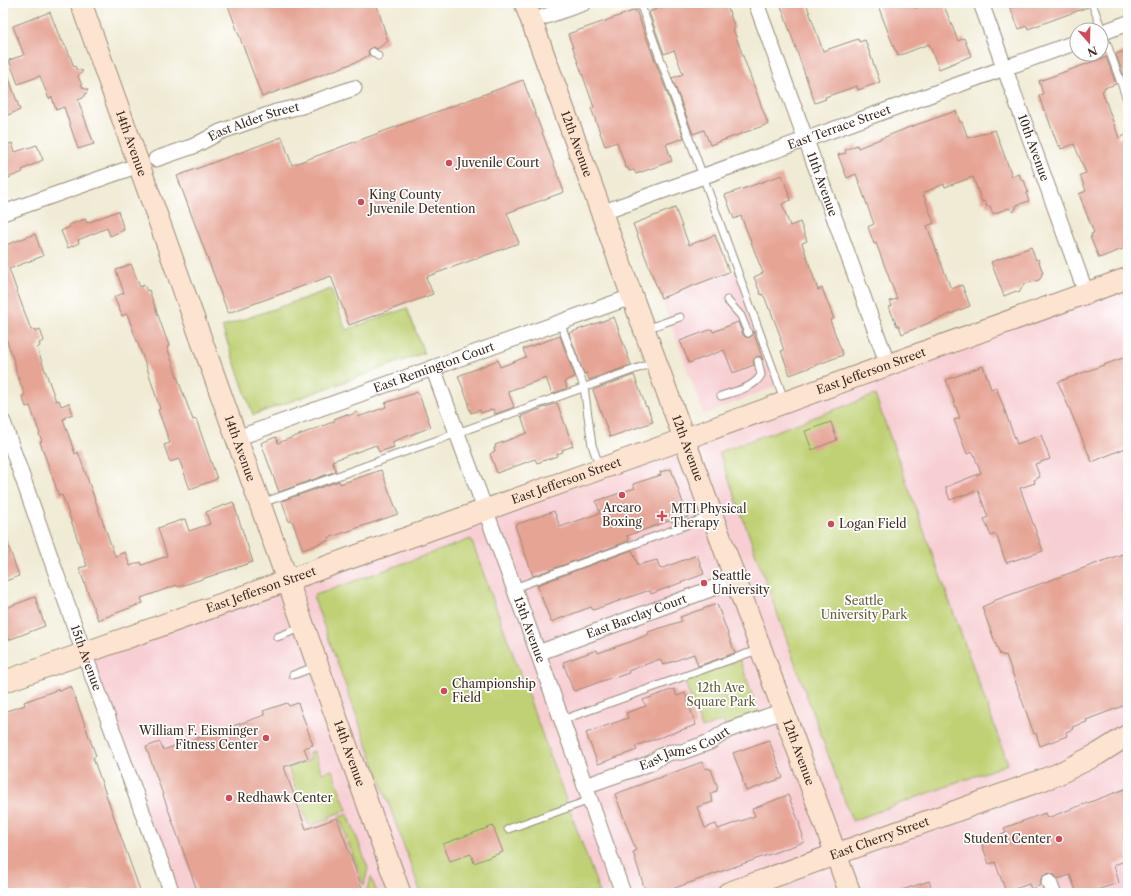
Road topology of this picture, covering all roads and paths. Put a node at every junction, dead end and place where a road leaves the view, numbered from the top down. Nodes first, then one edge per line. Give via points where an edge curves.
1 (81, 3) edge
2 (584, 3) edge
3 (640, 3) edge
4 (756, 3) edge
5 (980, 3) edge
6 (1092, 3) edge
7 (528, 12) edge
8 (1098, 22) edge
9 (1128, 23) edge
10 (1109, 30) edge
11 (1069, 45) edge
12 (1109, 52) edge
13 (1004, 68) junction
14 (354, 88) dead end
15 (1128, 102) edge
16 (805, 139) junction
17 (148, 162) junction
18 (703, 176) junction
19 (3, 213) edge
20 (601, 213) junction
21 (1128, 278) edge
22 (1086, 293) junction
23 (632, 297) junction
24 (727, 300) dead end
25 (680, 317) dead end
26 (560, 322) junction
27 (644, 329) junction
28 (748, 333) dead end
29 (758, 361) dead end
30 (655, 362) junction
31 (888, 365) junction
32 (433, 368) junction
33 (584, 387) junction
34 (721, 396) dead end
35 (785, 402) junction
36 (3, 422) edge
37 (457, 433) junction
38 (237, 438) junction
39 (684, 439) junction
40 (600, 468) junction
41 (260, 504) junction
42 (485, 510) junction
43 (712, 515) junction
44 (735, 580) junction
45 (286, 581) junction
46 (514, 588) junction
47 (303, 627) junction
48 (278, 637) dead end
49 (760, 649) junction
50 (84, 653) junction
51 (538, 653) junction
52 (317, 666) junction
53 (293, 675) dead end
54 (3, 682) edge
55 (783, 710) junction
56 (562, 720) junction
57 (1128, 735) edge
58 (588, 793) junction
59 (508, 829) dead end
60 (836, 854) junction
61 (756, 888) edge
62 (172, 893) edge
63 (400, 893) edge
64 (623, 893) edge
65 (728, 893) edge
66 (850, 893) edge

1 - 17 street, 14th Avenue
2 - 7 street
3 - 18 lane
4 - 16 street, 11th Avenue
5 - 13 street, 10th Avenue
6 - 8 lane
7 - 20 street, 12th Avenue
9 - 10 street
11 - 13 street, East Terrace Street
12 - 15 lane
13 - 16 street, East Terrace Street
13 - 22 street, 10th Avenue
14 - 17 street, East Alder Street via 220,132 194,146
16 - 18 street, East Terrace Street
16 - 31 street, 11th Avenue
17 - 19 street, East Alder Street
17 - 38 street, 14th Avenue
18 - 20 street, East Terrace Street
18 - 35 lane
20 - 23 street, 12th Avenue
21 - 22 street, East Jefferson Street
22 - 31 street, East Jefferson Street
23 - 26 street, East Remington Court
23 - 27 street, 12th Avenue
24 - 28 lane via 741,316
25 - 27 lane
26 - 32 street, East Remington Court
26 - 33 lane
27 - 30 street, 12th Avenue
29 - 34 lane via 761,375 758,381
30 - 33 lane
30 - 39 street, 12th Avenue
31 - 35 street, East Jefferson Street
32 - 37 street, 13th Avenue
32 - 38 street, East Remington Court
33 - 37 lane
33 - 40 lane via 592,445
35 - 39 street, East Jefferson Street
36 - 50 street, 15th Avenue
37 - 41 lane
37 - 42 street, 13th Avenue
38 - 41 street, 14th Avenue
39 - 40 street, East Jefferson Street
39 - 43 street, 12th Avenue
40 - 42 street, East Jefferson Street
41 - 45 street, 14th Avenue
42 - 45 street, East Jefferson Street
42 - 46 street, 13th Avenue
43 - 44 street, 12th Avenue
43 - 46 lane
44 - 49 street, 12th Avenue
44 - 51 street, East Barclay Court
45 - 47 street, 14th Avenue
45 - 50 street, East Jefferson Street
46 - 51 street, 13th Avenue
47 - 48 lane
47 - 52 street, 14th Avenue
49 - 55 street, 12th Avenue
49 - 56 lane
50 - 54 street, East Jefferson Street
50 - 62 street, 15th Avenue
51 - 56 street, 13th Avenue
52 - 53 lane
52 - 63 street, 14th Avenue
55 - 58 street, East James Court via 728,730 710,742 661,756
55 - 60 street, 12th Avenue
56 - 58 street, 13th Avenue
57 - 60 street, East Cherry Street via 1098,754 1056,775
58 - 59 lane
58 - 64 street, 13th Avenue
60 - 61 street, East Cherry Street
60 - 66 street, 12th Avenue
61 - 65 street, East Cherry Street

